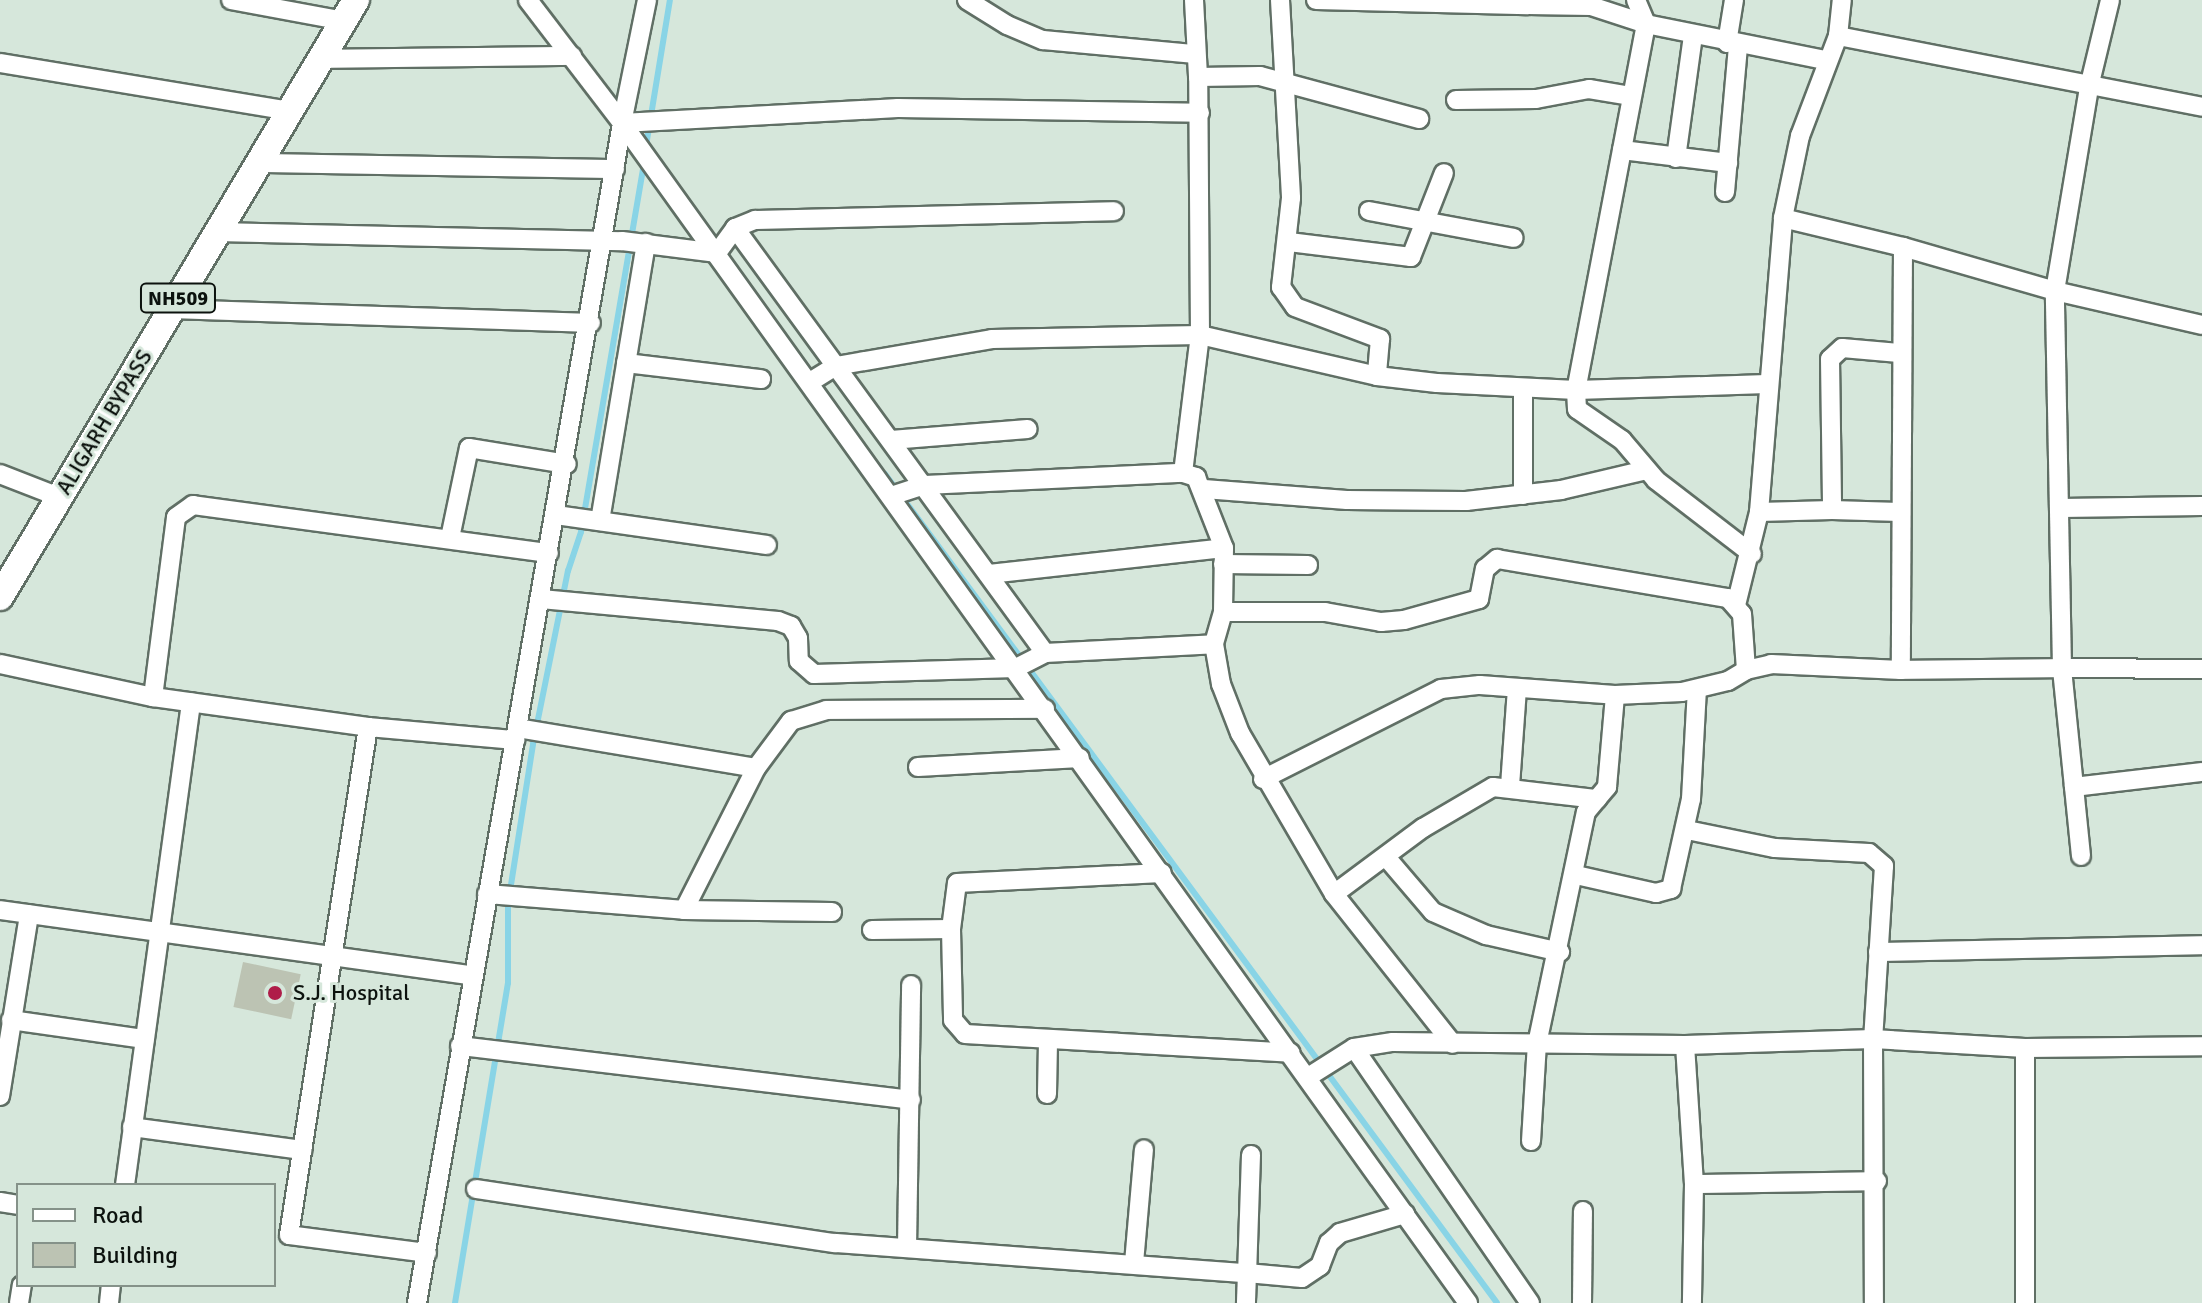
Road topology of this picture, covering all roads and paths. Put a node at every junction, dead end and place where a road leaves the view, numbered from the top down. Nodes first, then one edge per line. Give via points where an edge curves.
1 (231, 0) edge
2 (528, 0) edge
3 (647, 0) edge
4 (967, 0) edge
5 (1194, 0) edge
6 (1280, 0) edge
7 (1316, 0) edge
8 (1636, 0) edge
9 (1734, 0) edge
10 (1842, 0) edge
11 (2110, 0) edge
12 (1337, 1) edge
13 (1477, 2) edge
14 (1528, 2) edge
15 (350, 10) edge
16 (1646, 24) junction
17 (1693, 35) junction
18 (1838, 36) junction
19 (1733, 44) junction
20 (1195, 54) junction
21 (572, 56) junction
22 (321, 59) junction
23 (1825, 60) junction
24 (0, 63) edge
25 (1198, 77) junction
26 (1287, 83) junction
27 (2089, 87) junction
28 (1631, 96) junction
29 (1456, 100) dead end
30 (2202, 107) edge
31 (291, 111) junction
32 (1200, 113) junction
33 (1419, 119) dead end
34 (622, 123) junction
35 (1622, 150) junction
36 (1676, 158) junction
37 (259, 163) junction
38 (1728, 163) junction
39 (615, 169) junction
40 (1444, 173) dead end
41 (1725, 192) dead end
42 (1114, 211) dead end
43 (1369, 211) dead end
44 (1783, 218) junction
45 (1426, 221) junction
46 (217, 232) junction
47 (1514, 238) dead end
48 (726, 241) junction
49 (627, 242) junction
50 (1289, 242) junction
51 (1903, 247) junction
52 (2055, 291) junction
53 (172, 309) junction
54 (591, 323) junction
55 (2202, 325) edge
56 (1200, 335) junction
57 (1899, 353) junction
58 (626, 363) junction
59 (823, 373) junction
60 (1377, 376) junction
61 (761, 379) dead end
62 (1767, 384) junction
63 (1523, 388) junction
64 (1576, 390) junction
65 (1028, 429) dead end
66 (891, 440) junction
67 (567, 464) junction
68 (1646, 470) junction
69 (1183, 473) junction
70 (0, 474) edge
71 (925, 485) junction
72 (1204, 489) junction
73 (894, 495) junction
74 (1523, 495) junction
75 (59, 497) junction
76 (2202, 506) edge
77 (2061, 508) junction
78 (1832, 510) junction
79 (1759, 512) junction
80 (1900, 512) junction
81 (578, 518) junction
82 (450, 538) junction
83 (767, 545) dead end
84 (549, 553) junction
85 (1752, 554) junction
86 (1223, 556) junction
87 (1308, 565) dead end
88 (989, 574) junction
89 (0, 597) edge
90 (555, 600) junction
91 (1736, 605) junction
92 (1223, 612) junction
93 (1214, 644) junction
94 (1032, 658) junction
95 (0, 664) edge
96 (2062, 668) junction
97 (2202, 669) edge
98 (1746, 670) junction
99 (1901, 670) junction
100 (1517, 688) junction
101 (1697, 689) junction
102 (1615, 695) junction
103 (153, 697) junction
104 (191, 702) junction
105 (1045, 709) junction
106 (368, 727) junction
107 (525, 733) junction
108 (1080, 758) junction
109 (918, 767) dead end
110 (756, 768) junction
111 (2202, 772) edge
112 (1263, 779) junction
113 (1510, 786) junction
114 (2074, 787) junction
115 (1597, 799) junction
116 (1687, 830) junction
117 (2081, 856) dead end
118 (1386, 857) junction
119 (1162, 873) junction
120 (1576, 875) junction
121 (1334, 894) junction
122 (501, 896) junction
123 (0, 910) edge
124 (684, 910) junction
125 (832, 912) dead end
126 (29, 914) junction
127 (951, 929) junction
128 (872, 930) dead end
129 (159, 933) junction
130 (2202, 945) edge
131 (1560, 952) junction
132 (1878, 952) junction
133 (332, 957) junction
134 (471, 975) junction
135 (911, 985) dead end
136 (11, 1020) junction
137 (145, 1039) junction
138 (1873, 1039) junction
139 (1048, 1040) junction
140 (1453, 1044) junction
141 (1537, 1044) junction
142 (1685, 1045) junction
143 (2202, 1046) edge
144 (466, 1047) junction
145 (2025, 1048) junction
146 (1346, 1052) junction
147 (1290, 1053) junction
148 (1314, 1074) junction
149 (1047, 1094) dead end
150 (0, 1096) edge
151 (911, 1100) junction
152 (132, 1127) junction
153 (1531, 1141) dead end
154 (1144, 1149) dead end
155 (302, 1150) junction
156 (1251, 1155) dead end
157 (1877, 1181) junction
158 (125, 1183) edge
159 (1694, 1184) junction
160 (476, 1189) dead end
161 (1583, 1211) dead end
162 (1405, 1214) junction
163 (282, 1234) edge
164 (907, 1248) junction
165 (427, 1253) junction
166 (1134, 1263) junction
167 (1247, 1273) junction
168 (417, 1303) edge
169 (1246, 1303) edge
170 (1468, 1303) edge
171 (1530, 1303) edge
172 (1582, 1303) edge
173 (1692, 1303) edge
174 (1874, 1303) edge
175 (2025, 1303) edge

1 - 15 street
2 - 21 street
3 - 34 street
4 - 20 street via 1043,40
5 - 20 street
6 - 26 street
7 - 12 street
8 - 16 street
9 - 19 street
10 - 18 street
11 - 27 street
12 - 13 street
13 - 14 street
14 - 16 street via 1591,6
15 - 22 highway, ALIGARH BYPASS / NH509
16 - 17 street
16 - 28 street
17 - 19 street
17 - 36 street
18 - 23 street
18 - 27 street
19 - 23 street
19 - 38 street
20 - 25 street
21 - 22 street
21 - 34 street
22 - 31 highway, ALIGARH BYPASS / NH509
23 - 44 street via 1800,136
24 - 31 street
25 - 26 street via 1260,76
25 - 32 street
26 - 33 street
26 - 50 street
27 - 30 street
27 - 52 street
28 - 29 street via 1589,89 1536,99
28 - 35 street
31 - 37 highway, ALIGARH BYPASS / NH509
32 - 34 street via 898,108
32 - 56 street
34 - 39 street
34 - 48 street
35 - 36 street
35 - 64 street
36 - 38 street
37 - 39 street
37 - 46 highway, ALIGARH BYPASS / NH509
38 - 41 street
39 - 49 street
40 - 45 street
42 - 48 street via 755,220
43 - 45 street
44 - 51 street
44 - 62 street
45 - 47 street
45 - 50 street via 1416,250 1402,260
46 - 49 street
46 - 53 highway, ALIGARH BYPASS / NH509
48 - 49 street
48 - 59 street
48 - 59 street
49 - 54 street
49 - 58 street
50 - 60 street via 1281,287 1286,300 1374,333 1383,347
51 - 52 street
51 - 57 street
52 - 55 street
52 - 77 street
53 - 54 street
53 - 75 highway, ALIGARH BYPASS / NH509
54 - 67 street
56 - 59 street via 992,339
56 - 60 street
56 - 69 street
57 - 78 street via 1842,348 1830,359
57 - 80 street
58 - 61 street
58 - 81 street
59 - 66 street
59 - 73 street
60 - 63 street
62 - 64 street
62 - 79 street
63 - 64 street
63 - 74 street
64 - 68 street via 1583,415 1622,440
65 - 66 street
66 - 71 street
67 - 81 street
67 - 82 street via 469,448
68 - 74 street
68 - 85 street
69 - 71 street
69 - 72 street via 1196,477
70 - 75 street
71 - 73 street
71 - 88 street
72 - 74 street via 1395,502
72 - 86 street
73 - 94 street
75 - 89 highway, ALIGARH BYPASS / NH509
76 - 77 street
77 - 96 street
78 - 79 street
78 - 80 street
79 - 85 street
80 - 99 street
81 - 83 street
81 - 84 street
82 - 84 street
82 - 103 street via 193,505 183,508 176,517
84 - 90 street
85 - 91 street
86 - 87 street
86 - 88 street
86 - 92 street
88 - 94 street
90 - 94 street via 778,621 791,626 798,638 799,661 814,674
90 - 107 street
91 - 92 street via 1728,598 1497,559 1485,569 1479,599 1404,620 1381,622 1325,612
91 - 98 street via 1742,614
92 - 93 street
93 - 94 street
93 - 112 street via 1221,684
94 - 105 street
95 - 103 street
96 - 97 street
96 - 99 street
96 - 114 street
98 - 99 street via 1771,664
98 - 101 street
100 - 102 street
100 - 112 street via 1441,689
100 - 113 street
101 - 102 street
101 - 116 street
102 - 115 street via 1607,787
103 - 104 street
104 - 106 street
104 - 129 street
105 - 108 street
105 - 110 street via 816,712 781,731
106 - 107 street
106 - 133 street
107 - 110 street
107 - 122 street
108 - 109 street
108 - 119 street
110 - 124 street
111 - 114 street
112 - 121 street
113 - 115 street
113 - 118 street via 1476,794
114 - 117 street
115 - 120 street via 1586,812
116 - 120 street via 1677,881 1664,893
116 - 132 street via 1775,848 1879,857 1884,866
118 - 121 street
118 - 131 street via 1433,912 1486,935
119 - 127 street via 957,883
119 - 147 street
120 - 131 street
121 - 140 street
122 - 124 street
122 - 134 street
123 - 126 street
124 - 125 street
126 - 129 street
126 - 136 street
127 - 128 street
127 - 139 street via 953,1020 958,1030
129 - 133 street
129 - 137 street
130 - 132 street
131 - 141 street
132 - 138 street
133 - 134 street
133 - 155 street
134 - 144 street
135 - 151 street
136 - 137 street
136 - 150 street
137 - 152 street
138 - 142 street
138 - 145 street
138 - 157 street
139 - 147 street
139 - 149 street
140 - 141 street
140 - 146 street via 1393,1042
141 - 142 street
141 - 153 street
142 - 159 street
143 - 145 street
144 - 151 street
144 - 165 street
145 - 175 street
146 - 148 street
146 - 171 street
147 - 148 street
148 - 162 street
151 - 164 street
152 - 155 street
152 - 158 street
154 - 166 street
155 - 163 street
156 - 167 street
157 - 159 street
157 - 174 street
159 - 173 street
160 - 164 street via 835,1243
161 - 172 street
162 - 167 street via 1340,1233 1329,1243 1320,1266 1302,1278
162 - 170 street
163 - 165 street
164 - 166 street
165 - 168 street
166 - 167 street
167 - 169 street

